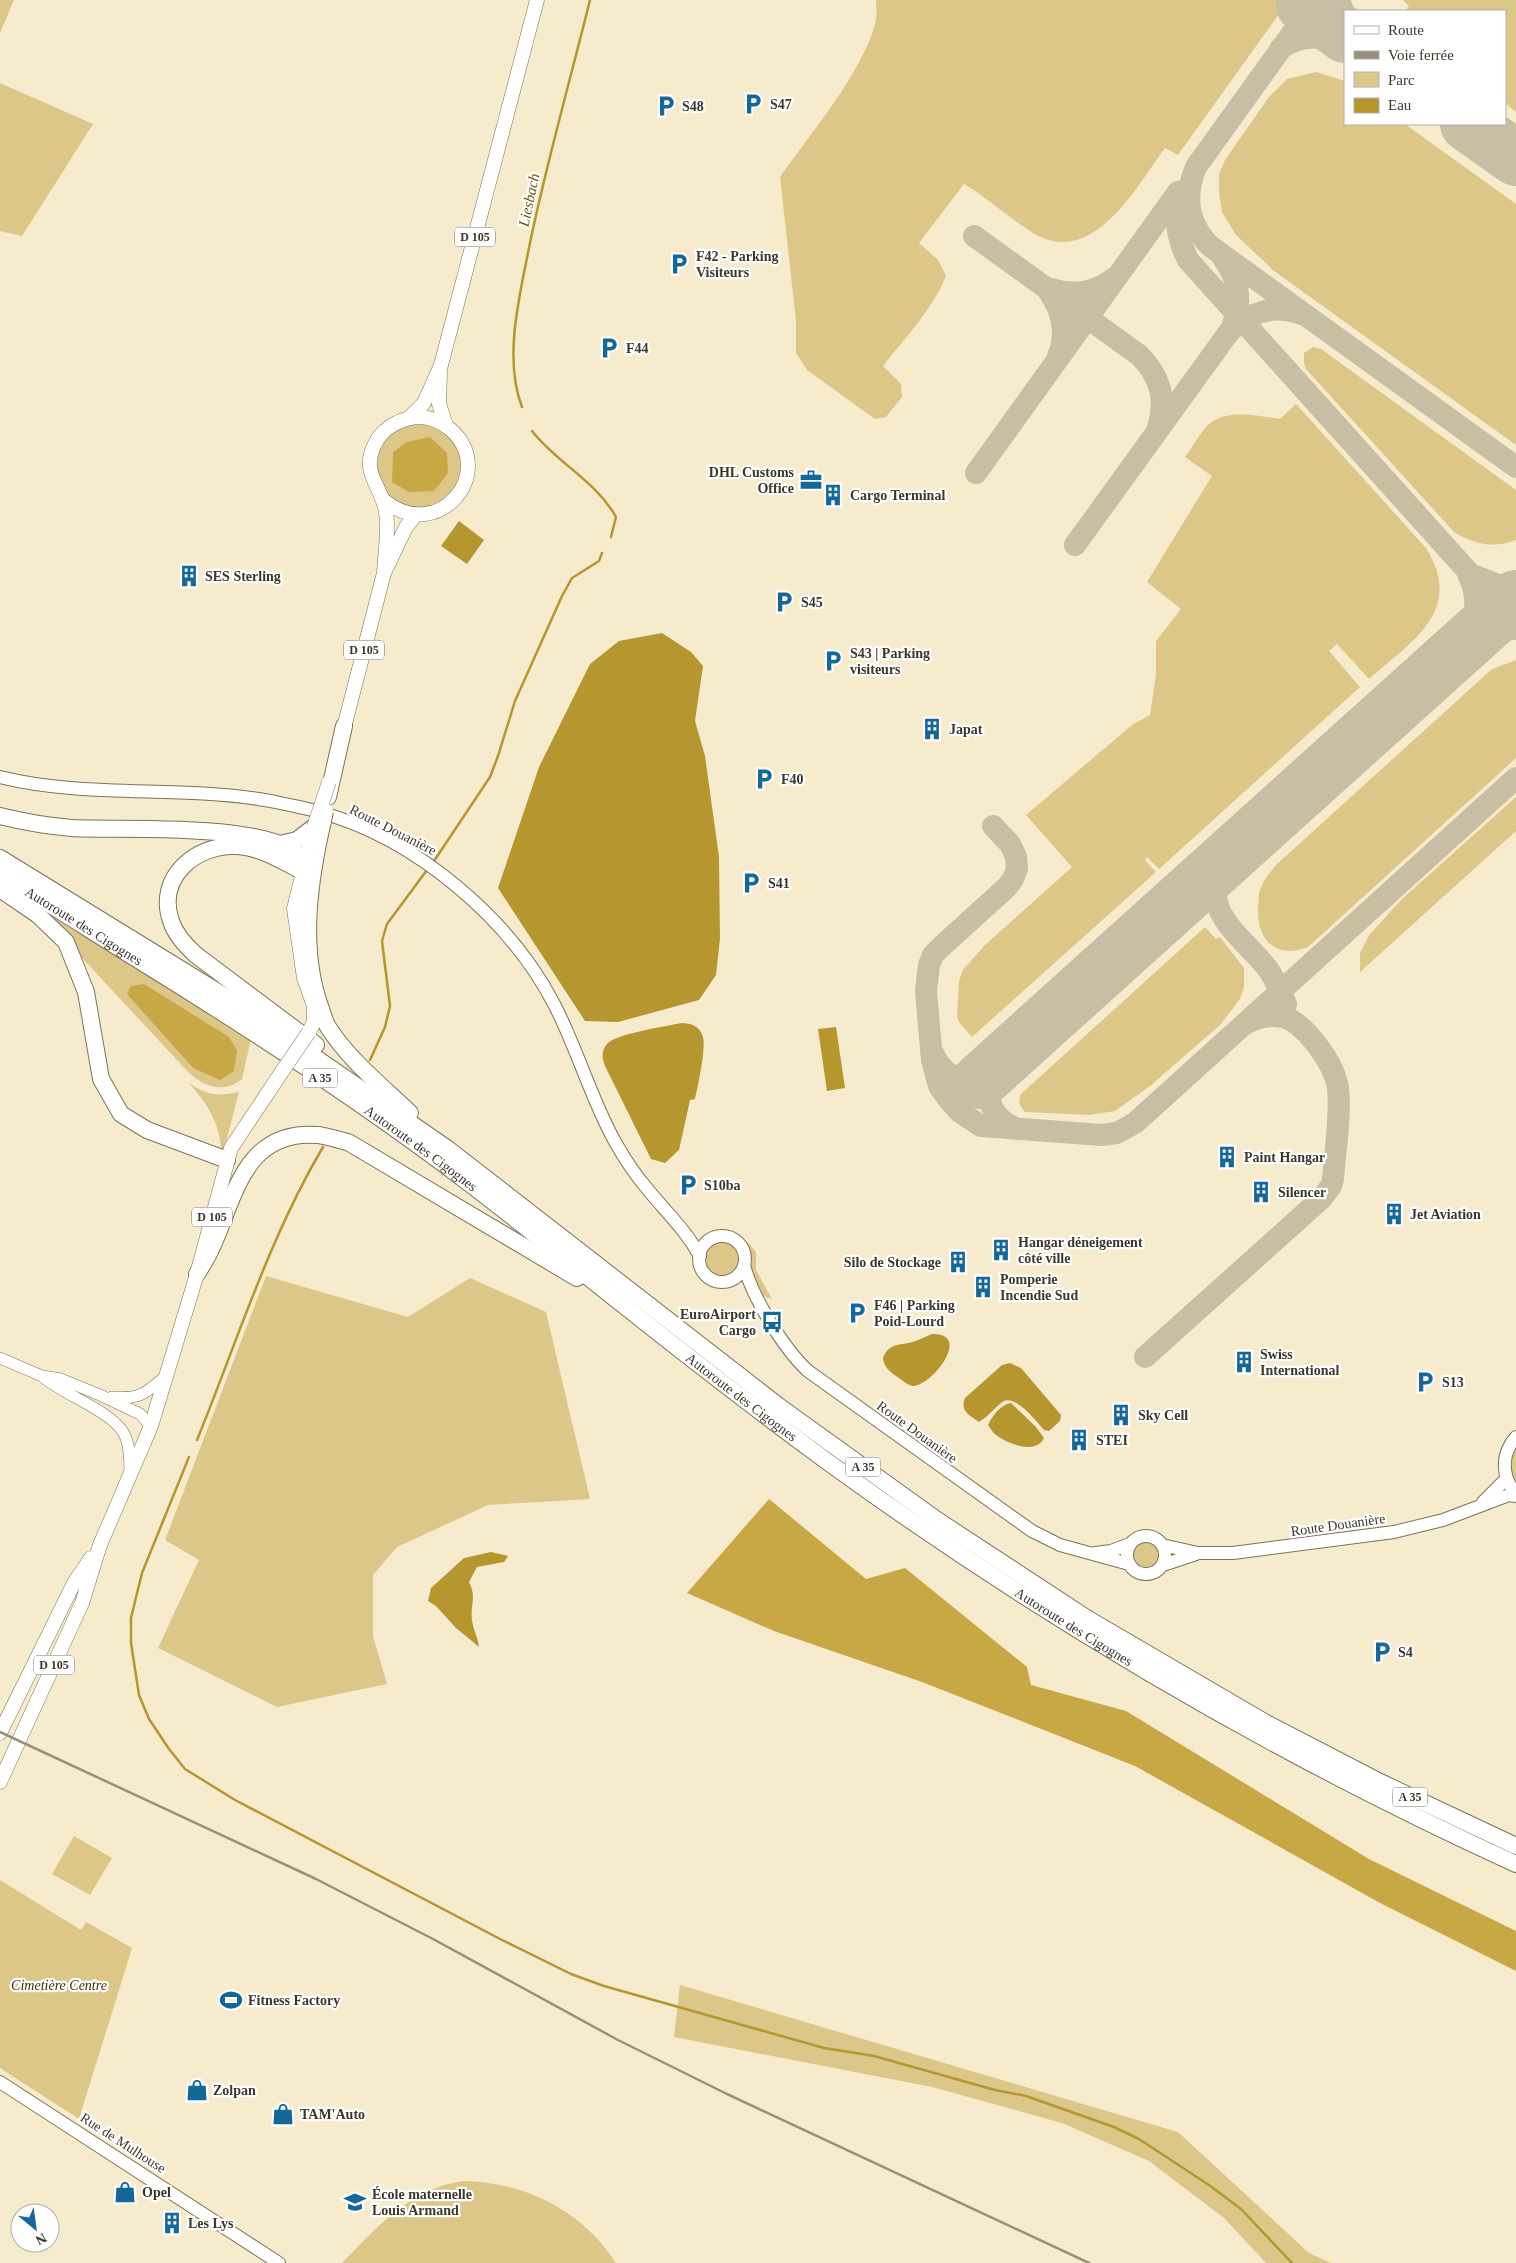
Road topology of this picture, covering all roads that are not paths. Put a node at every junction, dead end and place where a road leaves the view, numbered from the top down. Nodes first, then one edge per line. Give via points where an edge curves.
1 (537, 0) edge
2 (441, 365) junction
3 (409, 418) junction
4 (446, 425) junction
5 (382, 499) junction
6 (416, 515) junction
7 (384, 573) junction
8 (344, 726) junction
9 (0, 777) edge
10 (0, 816) edge
11 (318, 824) junction
12 (280, 844) junction
13 (0, 858) edge
14 (303, 866) junction
15 (0, 875) edge
16 (0, 889) edge
17 (448, 1149) junction
18 (229, 1154) junction
19 (675, 1219) junction
20 (712, 1238) junction
21 (700, 1256) junction
22 (744, 1265) junction
23 (197, 1274) junction
24 (729, 1282) junction
25 (756, 1296) junction
26 (623, 1306) junction
27 (0, 1358) edge
28 (42, 1376) junction
29 (166, 1376) junction
30 (100, 1395) junction
31 (151, 1426) junction
32 (1516, 1436) edge
33 (130, 1474) junction
34 (1506, 1479) junction
35 (1516, 1495) edge
36 (1478, 1507) junction
37 (1130, 1544) junction
38 (100, 1545) junction
39 (1162, 1545) junction
40 (1092, 1553) junction
41 (1198, 1553) junction
42 (1129, 1564) junction
43 (1163, 1565) junction
44 (0, 1733) edge
45 (0, 1782) edge
46 (1516, 1846) edge
47 (1516, 1864) edge
48 (0, 2082) edge
49 (279, 2263) edge

1 - 2 main road, D 105
2 - 3 main road, D 105 via 424,403
2 - 4 main road, D 105 via 439,404
3 - 4 main road via 428,418
3 - 5 main road via 386,430 372,451 370,466
4 - 6 main road via 463,444 467,462 465,481 460,493 441,510
5 - 6 main road via 392,507
5 - 7 main road, D 105 via 386,513
6 - 7 main road, D 105 via 406,527
7 - 8 main road, D 105
8 - 11 main road, D 105, bridge
8 - 11 highway, bridge via 327,804
9 - 19 main road, Route Douanière via 75,790 183,793 286,804 324,813 364,828 408,851 467,894 503,932 540,981 567,1029 614,1140 644,1186
10 - 12 highway via 71,828 202,830
11 - 12 highway via 297,840
11 - 14 main road, D 105
11 - 17 highway via 310,900 309,956 314,991 327,1026 355,1061
12 - 14 highway via 294,850
13 - 17 highway, Autoroute des Cigognes / A 35 via 239,1005
14 - 17 highway via 251,848 225,846 205,850 182,866 172,884 171,923 189,948 217,973 286,1021
14 - 18 main road, D 105, bridge via 294,909 304,978 314,1006 314,1022
15 - 26 highway, Autoroute des Cigognes / A 35 via 232,1018 380,1118 533,1232
16 - 18 highway via 38,916 66,942 86,992 101,1079 121,1114 147,1130
17 - 46 highway, Autoroute des Cigognes / A 35 via 780,1407 937,1520 1088,1619 1266,1723 1380,1782
18 - 23 main road, D 105
19 - 20 main road, Route Douanière via 696,1233
19 - 21 main road, Route Douanière
20 - 21 main road via 702,1248
20 - 22 main road via 725,1236 738,1242 745,1254
21 - 24 main road via 702,1268 709,1278
22 - 24 main road
22 - 25 main road, Route Douanière
23 - 26 highway via 212,1248 239,1179 253,1159 278,1141 318,1135 348,1142
23 - 29 main road, D 105
24 - 25 main road
25 - 40 main road, Route Douanière via 791,1353 817,1378 1032,1531 1060,1545
26 - 47 highway, Autoroute des Cigognes / A 35 via 829,1463 928,1533 1082,1633 1258,1736
27 - 28 street
28 - 30 street via 61,1379
28 - 33 street via 51,1385 116,1423 126,1436
29 - 30 street via 139,1397 128,1399
29 - 31 main road, D 105
30 - 31 street via 140,1414
31 - 33 main road, D 105
32 - 34 main road via 1504,1460
33 - 38 main road, D 105
34 - 35 main road
34 - 36 main road, Route Douanière
35 - 36 main road, Route Douanière
36 - 41 main road, Route Douanière via 1406,1530 1252,1551
37 - 39 main road via 1142,1536 1154,1537
37 - 40 main road, Route Douanière
37 - 42 main road
38 - 44 main road, D 105 via 74,1583
38 - 45 main road, D 105 via 82,1603
39 - 41 main road, Route Douanière
39 - 43 main road via 1165,1553
40 - 42 main road, Route Douanière
41 - 43 main road, Route Douanière
42 - 43 main road via 1143,1574 1155,1572
48 - 49 main road, Rue de Mulhouse

